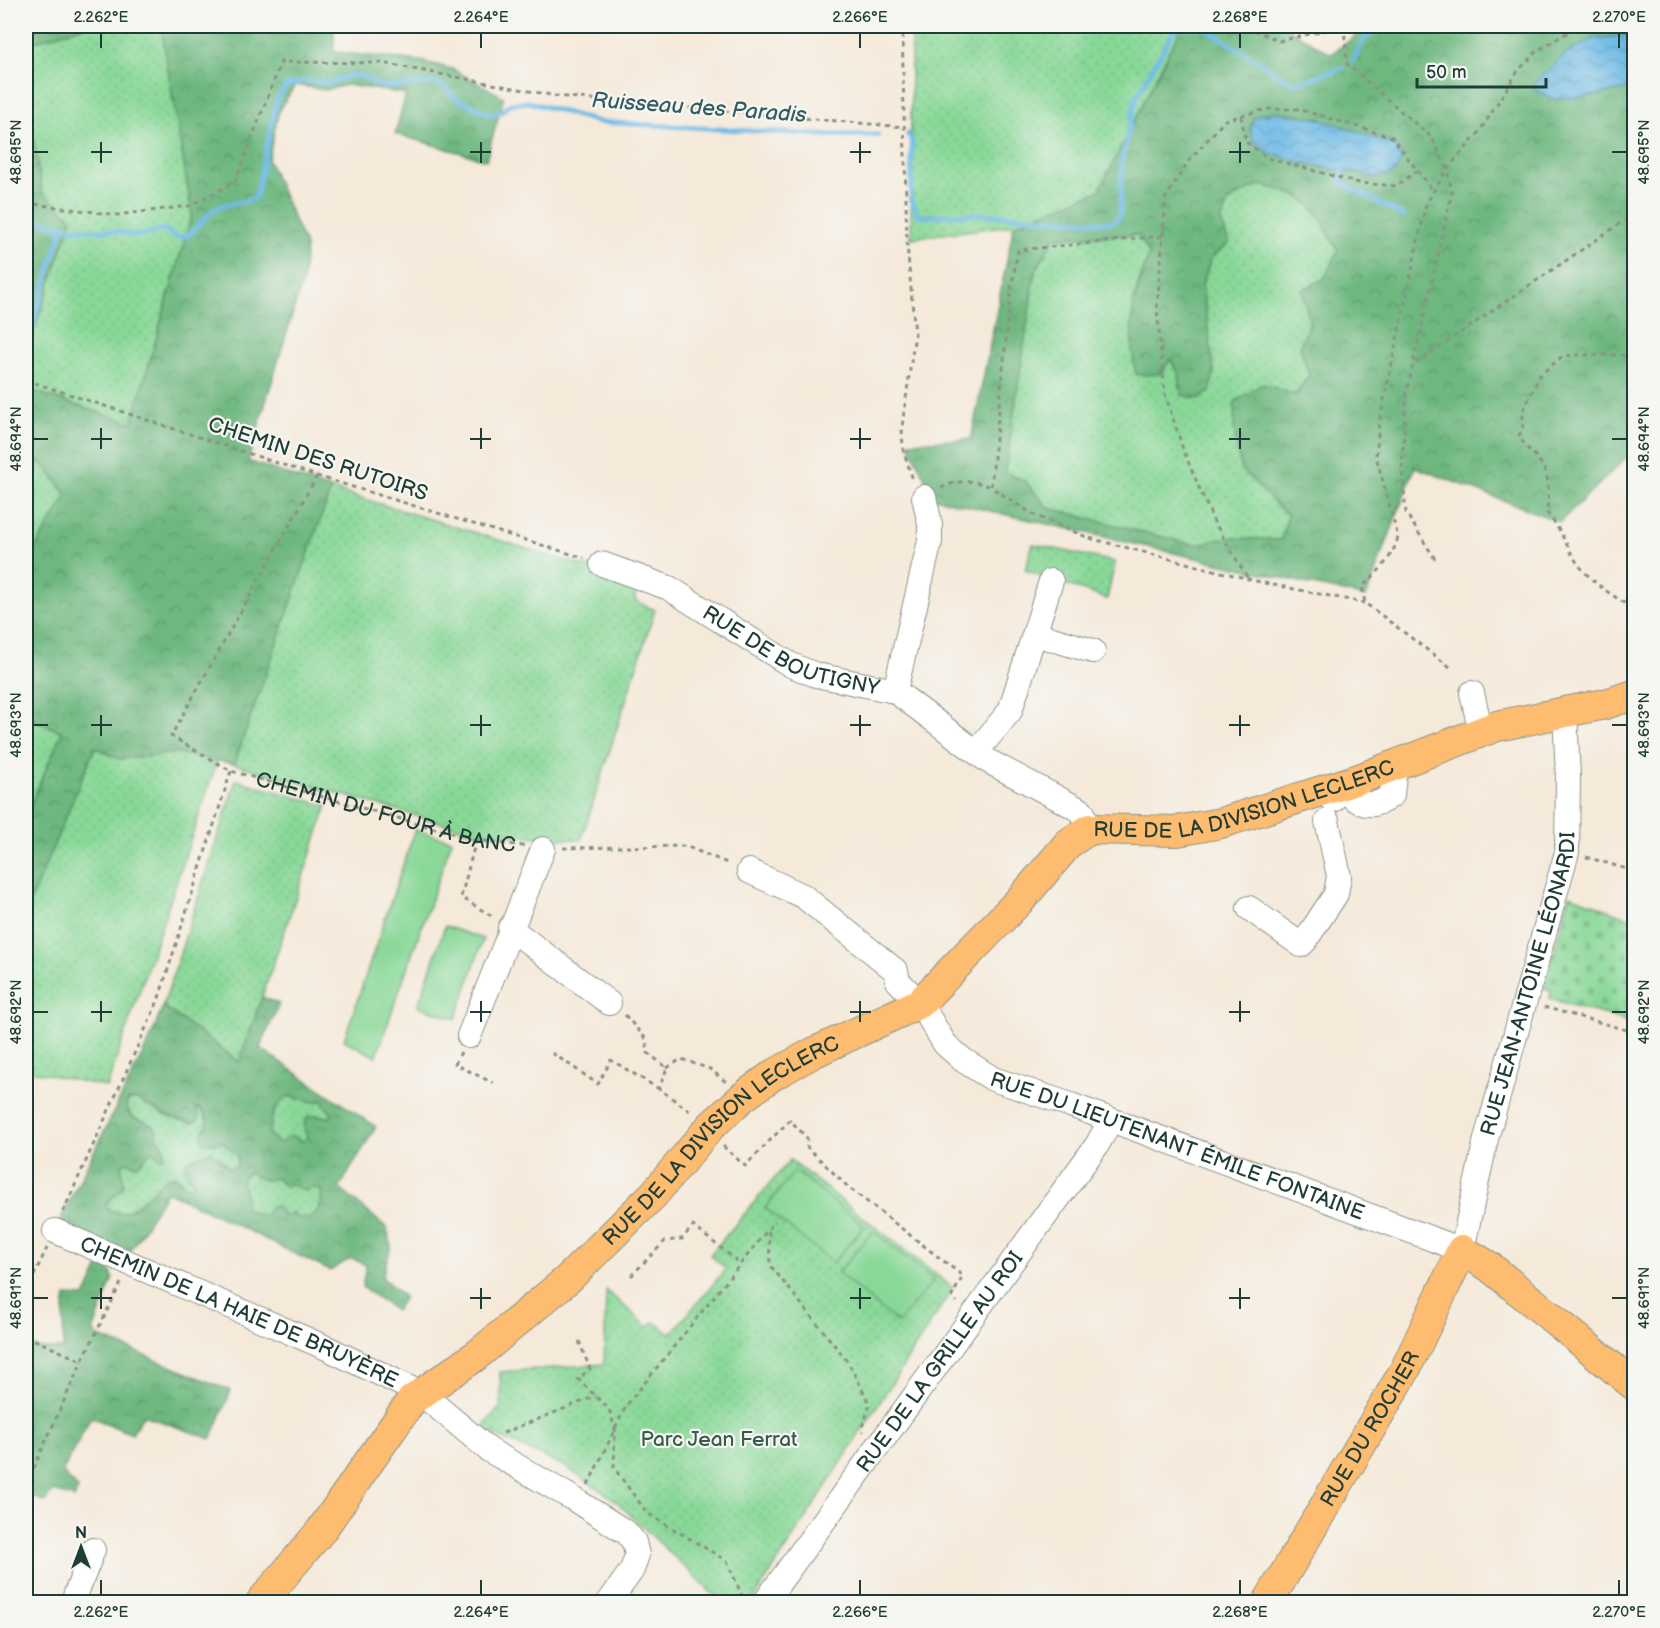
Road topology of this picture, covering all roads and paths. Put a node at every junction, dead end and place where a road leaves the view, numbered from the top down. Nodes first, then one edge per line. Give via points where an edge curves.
1 (902, 26) edge
2 (1246, 26) edge
3 (1345, 26) edge
4 (1578, 26) edge
5 (1241, 116) junction
6 (904, 127) junction
7 (1447, 169) junction
8 (1418, 171) junction
9 (1433, 191) junction
10 (26, 203) edge
11 (1635, 214) edge
12 (1162, 236) junction
13 (1635, 355) edge
14 (1414, 364) junction
15 (26, 380) edge
16 (317, 476) junction
17 (991, 487) junction
18 (926, 504) junction
19 (1435, 558) dead end
20 (602, 564) joint
21 (1248, 579) junction
22 (1051, 581) dead end
23 (1365, 603) junction
24 (1635, 609) edge
25 (1035, 634) junction
26 (1093, 651) dead end
27 (1450, 667) dead end
28 (895, 692) junction
29 (1472, 693) dead end
30 (1635, 695) edge
31 (1565, 712) junction
32 (1481, 732) junction
33 (976, 752) junction
34 (231, 771) junction
35 (1339, 797) junction
36 (1090, 829) junction
37 (476, 840) junction
38 (543, 849) junction
39 (1567, 852) junction
40 (749, 871) joint
41 (1635, 871) edge
42 (1249, 908) dead end
43 (510, 928) junction
44 (1525, 1002) junction
45 (609, 1003) joint
46 (920, 1003) junction
47 (1635, 1032) edge
48 (468, 1036) joint
49 (552, 1053) dead end
50 (667, 1068) junction
51 (493, 1083) dead end
52 (659, 1089) junction
53 (743, 1097) junction
54 (1111, 1120) junction
55 (708, 1129) junction
56 (775, 1221) dead end
57 (768, 1229) junction
58 (55, 1231) junction
59 (1462, 1250) junction
60 (131, 1263) junction
61 (741, 1264) junction
62 (631, 1276) dead end
63 (26, 1292) edge
64 (972, 1315) junction
65 (26, 1336) edge
66 (579, 1341) dead end
67 (82, 1361) junction
68 (1635, 1385) edge
69 (422, 1394) junction
70 (596, 1396) junction
71 (615, 1429) junction
72 (485, 1446) junction
73 (872, 1454) junction
74 (26, 1485) edge
75 (575, 1500) junction
76 (93, 1550) dead end
77 (77, 1602) edge
78 (261, 1602) edge
79 (609, 1602) edge
80 (745, 1602) edge
81 (765, 1602) edge
82 (1268, 1602) edge

1 - 6 path
2 - 3 path via 1279,41
3 - 7 path via 1347,64 1432,138
4 - 7 path via 1537,51 1518,71 1478,134
5 - 8 path via 1267,109 1298,109 1392,137
5 - 8 path via 1246,142 1268,158 1359,183 1396,186
5 - 12 path via 1225,120 1188,162 1166,197
6 - 10 path via 556,96 382,63 281,62 235,182 189,206 117,216
6 - 18 path via 907,244 915,334 902,427 903,449
7 - 9 path
7 - 14 path via 1452,192
8 - 9 path
9 - 23 path via 1426,204 1379,423 1376,456 1398,537 1380,570 1362,587
11 - 14 path
12 - 17 path via 1018,250
12 - 21 path via 1157,309 1165,394 1213,520
13 - 24 path via 1560,358 1540,375 1523,411 1519,436 1545,469 1547,513 1576,561 1598,587
14 - 19 path via 1407,395 1402,470 1406,513
15 - 16 path, CHEMIN DES RUTOIRS
16 - 20 path, CHEMIN DES RUTOIRS
16 - 34 path, CHEMIN DU FOUR À BANC via 171,736
17 - 18 path via 975,481 956,482 941,488
17 - 21 path via 1034,515 1089,538
18 - 28 street via 930,541
20 - 28 street, RUE DE BOUTIGNY via 669,588 791,665 816,675
21 - 23 path
22 - 25 street
23 - 27 path
25 - 26 street
25 - 33 street via 1010,711
28 - 33 street, RUE DE BOUTIGNY
29 - 32 street
30 - 31 main road, RUE DE LA DIVISION LECLERC
31 - 32 main road, RUE DE LA DIVISION LECLERC
31 - 39 street, RUE JEAN-ANTOINE LÉONARDI
32 - 35 main road, RUE DE LA DIVISION LECLERC via 1390,767
33 - 36 street, RUE DE BOUTIGNY via 1082,811
34 - 37 path, CHEMIN DU FOUR À BANC
34 - 58 path, CHEMIN DU FOUR À BANC via 158,1001
35 - 36 main road, RUE DE LA DIVISION LECLERC via 1292,802 1199,829
35 - 42 street, RUE DE LA DIVISION LECLERC via 1336,894 1305,941 1301,945
36 - 46 main road, RUE DE LA DIVISION LECLERC via 1069,843
37 - 38 path, CHEMIN DU FOUR À BANC
37 - 43 path via 460,897
38 - 40 path, CHEMIN DU FOUR À BANC via 685,846
38 - 43 street
39 - 41 path
39 - 44 street, RUE JEAN-ANTOINE LÉONARDI
40 - 46 street via 803,896 896,971 898,981
43 - 45 street
43 - 48 street
44 - 47 path
44 - 59 street, RUE JEAN-ANTOINE LÉONARDI via 1486,1139
45 - 50 path via 634,1023 646,1039 648,1053
46 - 53 main road, RUE DE LA DIVISION LECLERC via 815,1052
46 - 54 street, RUE DU LIEUTENANT ÉMILE FONTAINE via 945,1044 979,1071
48 - 51 path via 455,1064
49 - 52 path via 598,1083 611,1060
50 - 52 path
50 - 53 path via 681,1059 710,1069
52 - 55 path
53 - 55 main road, RUE DE LA DIVISION LECLERC
54 - 59 street, RUE DU LIEUTENANT ÉMILE FONTAINE
54 - 64 street, RUE DE LA GRILLE AU ROI
55 - 64 path via 745,1166 790,1120 807,1138 807,1147 848,1187 963,1276 952,1296
55 - 69 main road, RUE DE LA DIVISION LECLERC via 654,1194 568,1279 477,1355
56 - 57 path
57 - 61 path
57 - 73 path via 770,1265 848,1362 870,1405 862,1427
58 - 60 street, CHEMIN DE LA HAIE DE BRUYÈRE
58 - 63 path, CHEMIN DU FOUR À BANC
59 - 68 main road via 1490,1267
59 - 82 main road, RUE DU ROCHER via 1405,1370
60 - 67 path
60 - 69 street, CHEMIN DE LA HAIE DE BRUYÈRE
61 - 62 path via 693,1226 682,1239 665,1241
61 - 71 path via 626,1406
64 - 73 street, RUE DE LA GRILLE AU ROI
65 - 67 path
66 - 70 path via 590,1369 578,1379
67 - 74 path
69 - 72 street, CHEMIN DE LA HAIE DE BRUYÈRE
69 - 78 main road, RUE DE LA DIVISION LECLERC via 412,1400 320,1532
70 - 71 path via 609,1409
70 - 72 path
71 - 75 path
71 - 80 path via 614,1468 647,1513 727,1562
72 - 75 street, CHEMIN DE LA HAIE DE BRUYÈRE
73 - 81 street, RUE DE LA GRILLE AU ROI
75 - 79 street, CHEMIN DE LA HAIE DE BRUYÈRE via 627,1533 634,1542 637,1555 632,1570
76 - 77 street via 75,1596

